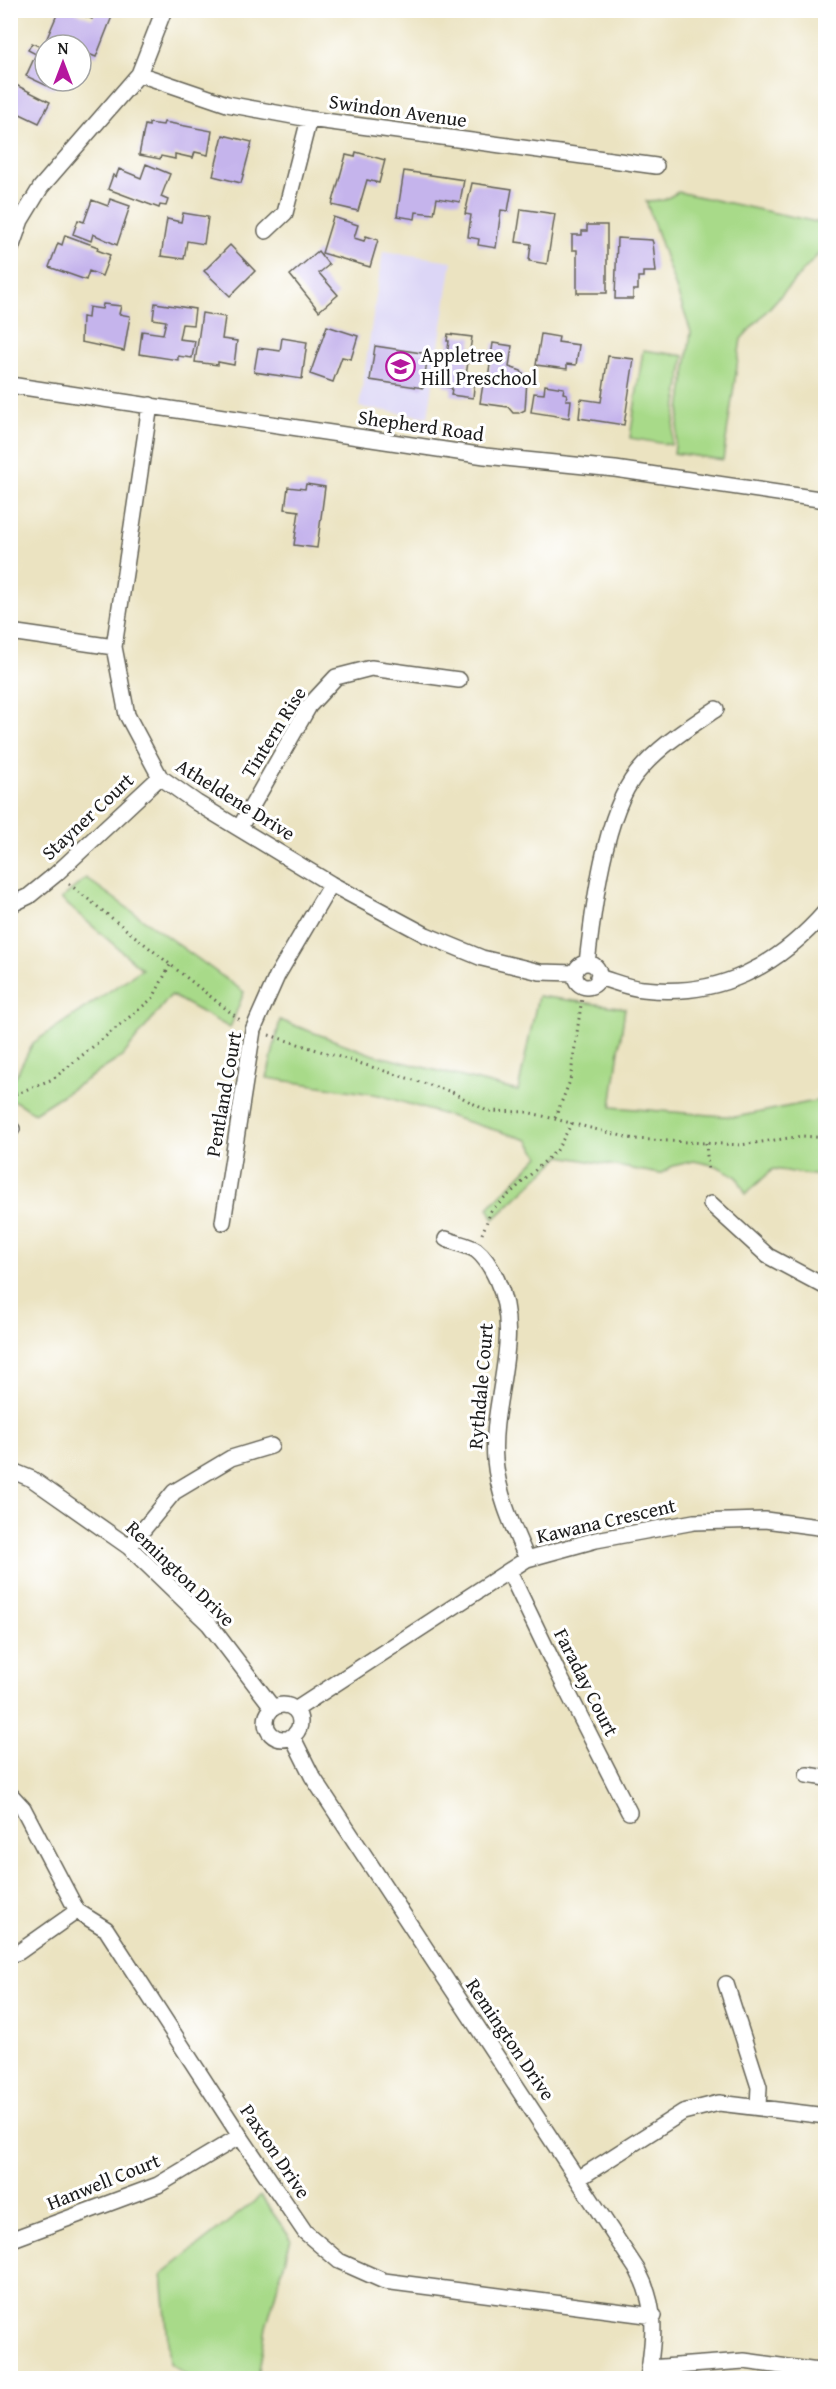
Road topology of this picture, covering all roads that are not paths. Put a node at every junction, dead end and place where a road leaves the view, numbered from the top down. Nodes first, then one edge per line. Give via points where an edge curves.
1 (164, 10) edge
2 (139, 74) junction
3 (309, 119) junction
4 (656, 166) dead end
5 (16, 218) edge
6 (266, 231) dead end
7 (10, 251) edge
8 (10, 385) edge
9 (150, 405) junction
10 (825, 500) edge
11 (10, 632) edge
12 (114, 648) junction
13 (459, 680) dead end
14 (716, 709) dead end
15 (160, 777) junction
16 (240, 827) junction
17 (332, 884) junction
18 (10, 905) edge
19 (825, 911) edge
20 (587, 963) junction
21 (575, 974) junction
22 (598, 977) junction
23 (711, 1204) dead end
24 (222, 1222) dead end
25 (446, 1239) dead end
26 (825, 1287) edge
27 (271, 1446) dead end
28 (10, 1470) edge
29 (825, 1528) edge
30 (129, 1547) junction
31 (527, 1560) junction
32 (508, 1571) junction
33 (273, 1708) junction
34 (295, 1710) junction
35 (292, 1736) junction
36 (807, 1775) dead end
37 (825, 1778) edge
38 (10, 1794) edge
39 (629, 1812) dead end
40 (77, 1911) junction
41 (10, 1955) edge
42 (726, 1984) dead end
43 (758, 2106) junction
44 (825, 2116) edge
45 (240, 2136) junction
46 (579, 2179) junction
47 (10, 2240) edge
48 (654, 2316) junction
49 (825, 2372) edge
50 (649, 2373) edge

1 - 2 street
2 - 3 street, Swindon Avenue via 228,104
2 - 5 street
3 - 4 street, Swindon Avenue
3 - 6 street via 285,213
5 - 7 street
8 - 9 street, Shepherd Road
9 - 10 street, Shepherd Road via 485,456
9 - 12 street, Atheldene Drive
11 - 12 street
12 - 15 street, Atheldene Drive via 127,715
13 - 16 street, Tintern Rise via 371,668 336,677 309,706
14 - 20 street via 663,746 636,774 618,807 606,844
15 - 16 street, Atheldene Drive
15 - 18 street, Stayner Court via 56,874 29,896
16 - 17 street, Atheldene Drive
17 - 21 street, Atheldene Drive via 426,935 482,958 540,972
17 - 24 street, Pentland Court via 277,976 253,1030
19 - 22 street via 783,953 761,967 705,989 641,989
20 - 21 street via 579,966
20 - 22 street via 595,967
21 - 22 street via 584,987 591,986
23 - 26 street via 768,1256
25 - 31 street, Rythdale Court via 476,1251 492,1268 502,1290 508,1334 495,1458 507,1512
27 - 30 street via 231,1458 174,1492
28 - 30 street, Remington Drive via 32,1479
29 - 31 street, Kawana Crescent via 765,1520 694,1522 596,1540
30 - 33 street, Remington Drive via 209,1624
31 - 32 street, Kawana Crescent
32 - 34 street, Kawana Crescent
32 - 39 street, Faraday Court
33 - 34 street via 284,1705
33 - 35 street via 266,1718 270,1733 281,1739
34 - 35 street via 300,1726
35 - 46 street, Remington Drive via 324,1794
36 - 37 street
38 - 40 street via 23,1808
40 - 41 street
40 - 45 street, Paxton Drive via 106,1929
42 - 43 street via 759,2087
43 - 44 street
43 - 46 street via 719,2103 683,2112
45 - 47 street, Hanwell Court via 158,2185
45 - 48 street, Paxton Drive via 306,2232 339,2261 384,2281
46 - 48 street, Remington Drive via 648,2290
48 - 50 street, Remington Drive
49 - 50 street via 744,2361

